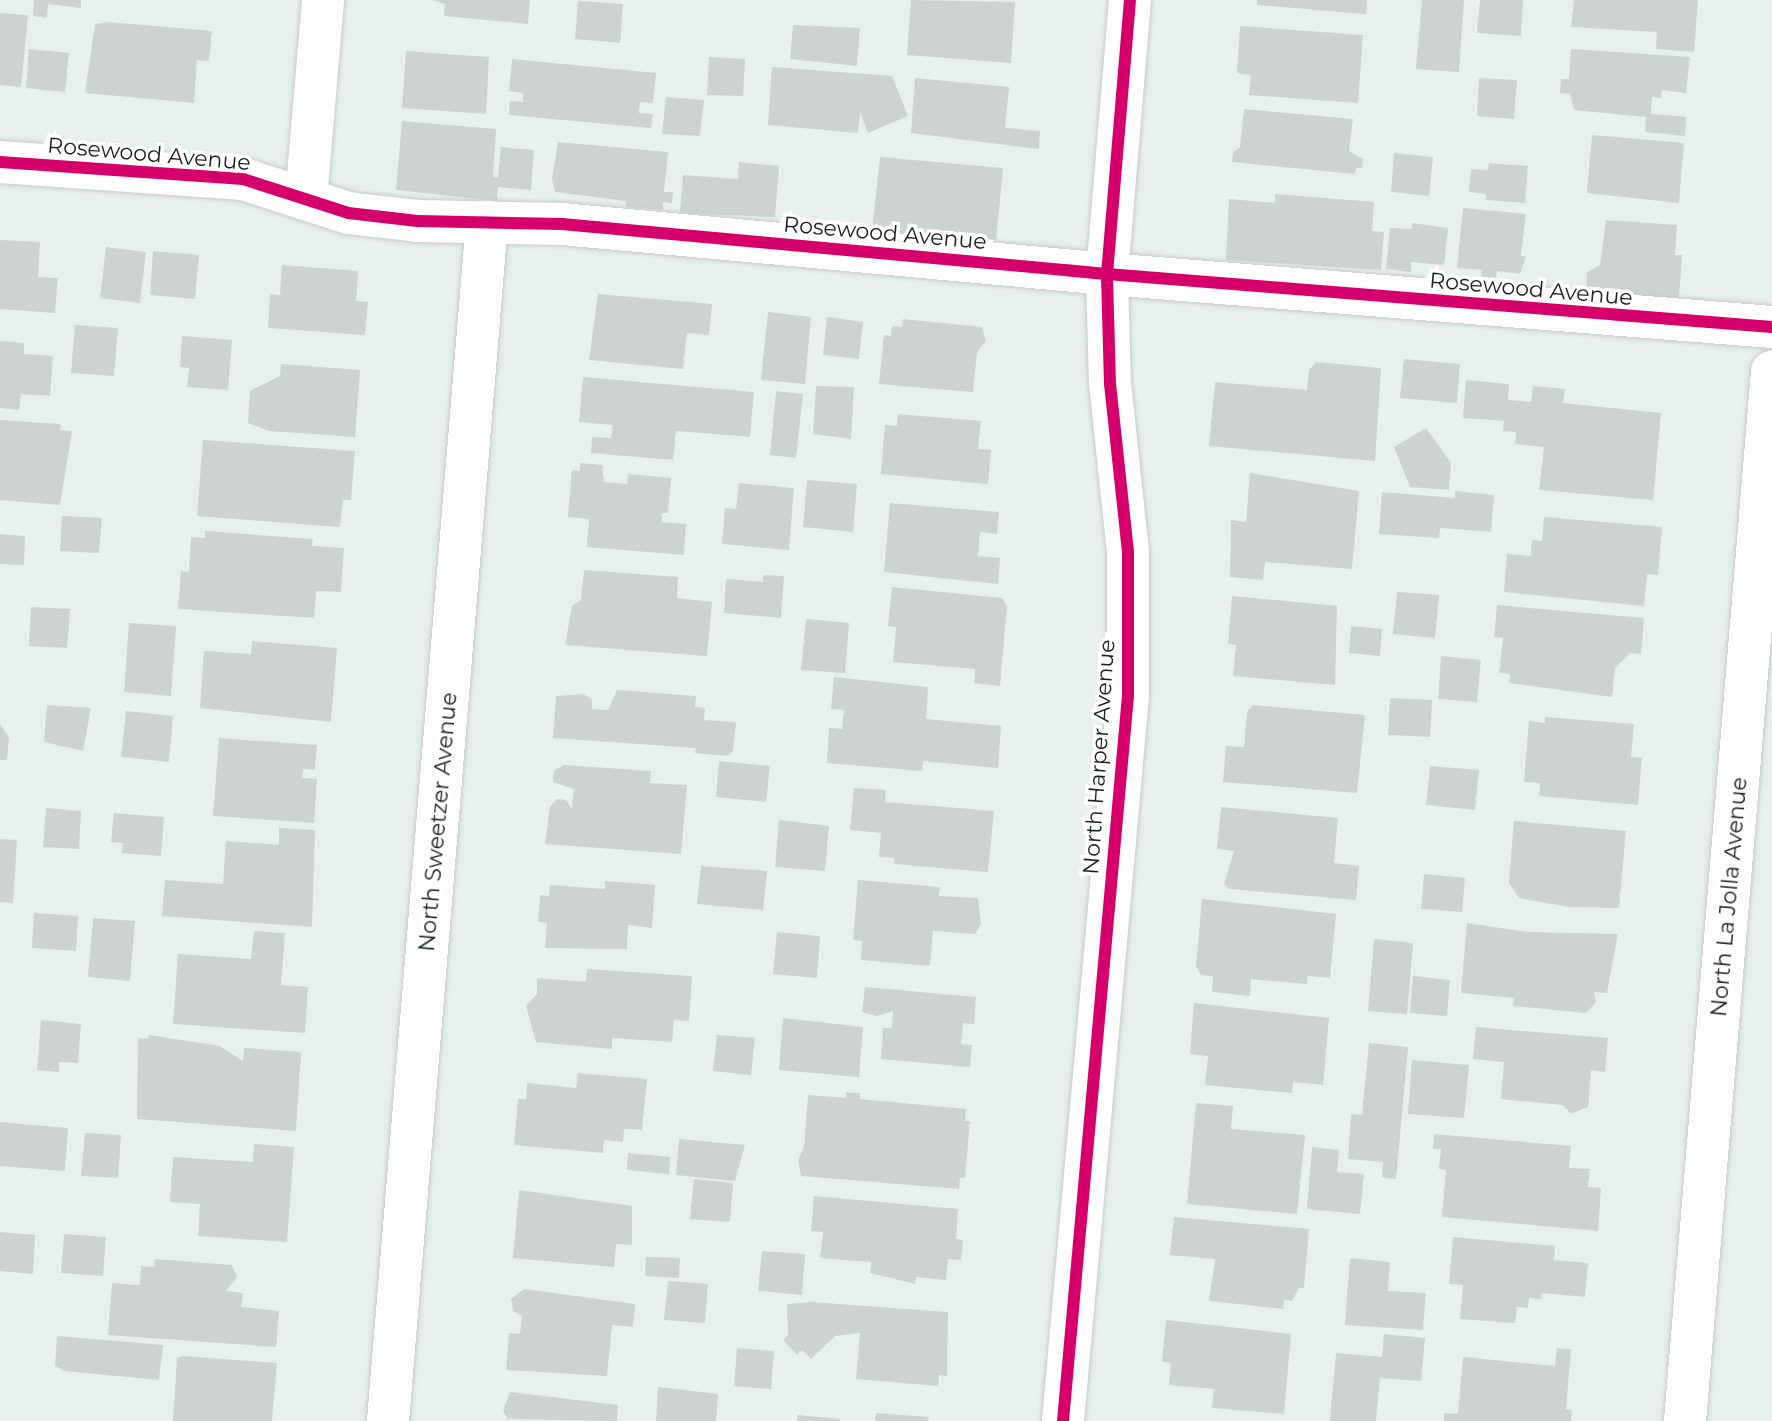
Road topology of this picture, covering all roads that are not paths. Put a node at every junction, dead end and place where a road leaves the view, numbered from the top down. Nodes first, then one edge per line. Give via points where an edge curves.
1 (323, 0) edge
2 (1130, 0) edge
3 (0, 162) edge
4 (306, 199) junction
5 (487, 222) junction
6 (1107, 274) junction
7 (1772, 327) edge
8 (1772, 372) edge
9 (388, 1421) edge
10 (1063, 1421) edge
11 (1685, 1421) edge

1 - 4 street
2 - 6 street, North Harper Avenue
3 - 4 street, Rosewood Avenue via 243,179
4 - 5 street, Rosewood Avenue via 348,213
5 - 6 street, Rosewood Avenue via 562,224
5 - 9 street, North Sweetzer Avenue
6 - 7 street, Rosewood Avenue
6 - 10 street, North Harper Avenue via 1110,384 1128,552 1128,696
8 - 11 street, North La Jolla Avenue

